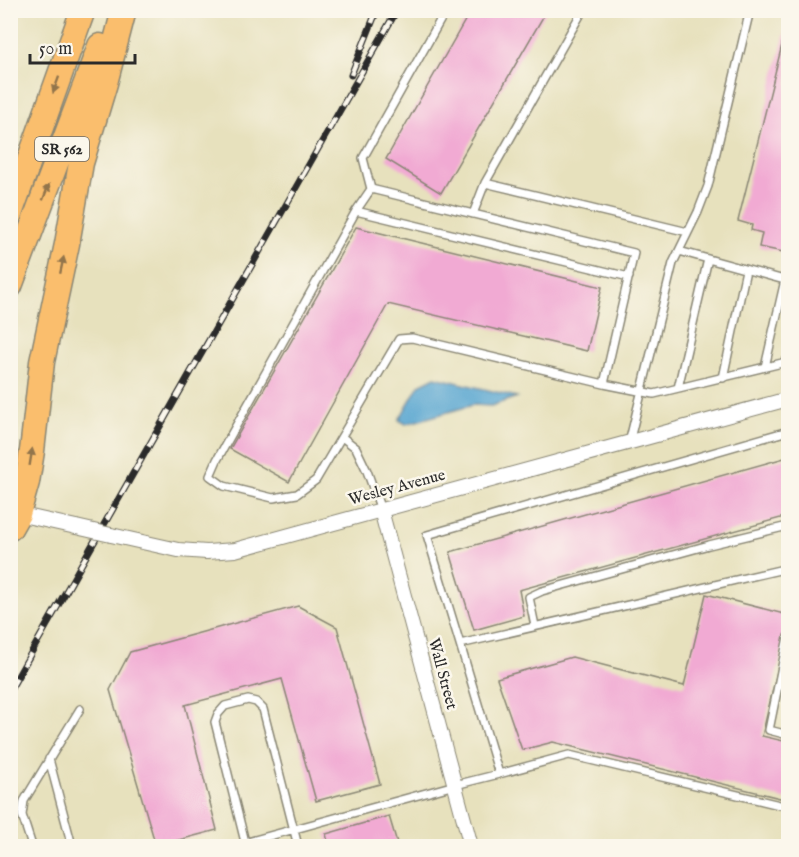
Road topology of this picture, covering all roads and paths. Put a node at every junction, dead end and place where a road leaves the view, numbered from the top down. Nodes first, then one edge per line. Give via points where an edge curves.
1 (83, 10) edge
2 (112, 10) edge
3 (124, 10) edge
4 (446, 10) edge
5 (583, 10) edge
6 (750, 10) edge
7 (485, 183) junction
8 (371, 189) junction
9 (356, 210) junction
10 (10, 214) edge
11 (473, 214) junction
12 (688, 232) junction
13 (679, 251) junction
14 (708, 259) junction
15 (746, 270) junction
16 (628, 277) junction
17 (787, 281) edge
18 (10, 286) edge
19 (789, 360) edge
20 (765, 367) junction
21 (723, 378) junction
22 (603, 384) junction
23 (678, 388) junction
24 (641, 391) junction
25 (789, 399) edge
26 (789, 431) edge
27 (342, 437) junction
28 (629, 443) junction
29 (381, 510) junction
30 (13, 518) edge
31 (789, 526) edge
32 (789, 568) edge
33 (535, 626) junction
34 (789, 637) edge
35 (460, 644) junction
36 (80, 709) dead end
37 (789, 735) edge
38 (49, 759) junction
39 (499, 774) junction
40 (455, 784) junction
41 (789, 807) edge
42 (293, 830) junction
43 (246, 845) edge
44 (32, 846) edge
45 (72, 846) edge
46 (233, 846) edge
47 (298, 846) edge
48 (471, 846) edge

1 -> 10 highway, SR 562
18 -> 2 highway, SR 562
30 -> 3 highway via 27,482 42,362 81,163
4 - 8 lane via 363,158
5 - 7 lane
6 - 12 lane via 708,186
7 - 11 lane
7 - 12 lane
8 - 9 lane
8 - 11 lane
9 - 16 lane
9 - 27 lane via 210,476 224,486 273,498 297,494 316,480
11 - 16 lane via 634,253
12 - 13 lane
13 - 14 lane
13 - 24 lane
14 - 15 lane
14 - 23 lane
15 - 17 lane
15 - 21 lane
16 - 22 lane
17 - 20 lane
19 - 20 lane
20 - 21 lane
21 - 23 lane
22 - 24 lane
22 - 27 lane via 412,338 399,339
23 - 24 lane via 654,394
24 - 28 lane
25 - 28 street, Wesley Avenue
26 - 35 lane via 427,535
27 - 29 lane via 356,448
28 - 29 street, Wesley Avenue
29 - 30 street, Wesley Avenue, bridge via 235,550 207,552 178,550 76,527
29 - 40 street, Wall Street
31 - 33 lane via 542,591 529,597
32 - 33 lane
33 - 35 lane
34 - 37 lane via 769,730
35 - 39 lane
36 - 38 lane
38 - 44 lane via 22,810
38 - 45 lane
39 - 40 lane
39 - 41 lane via 569,755
40 - 42 lane
40 - 48 street, Wall Street
42 - 43 lane
42 - 43 lane via 263,709 248,700 225,706 215,722
42 - 47 lane
43 - 46 lane

